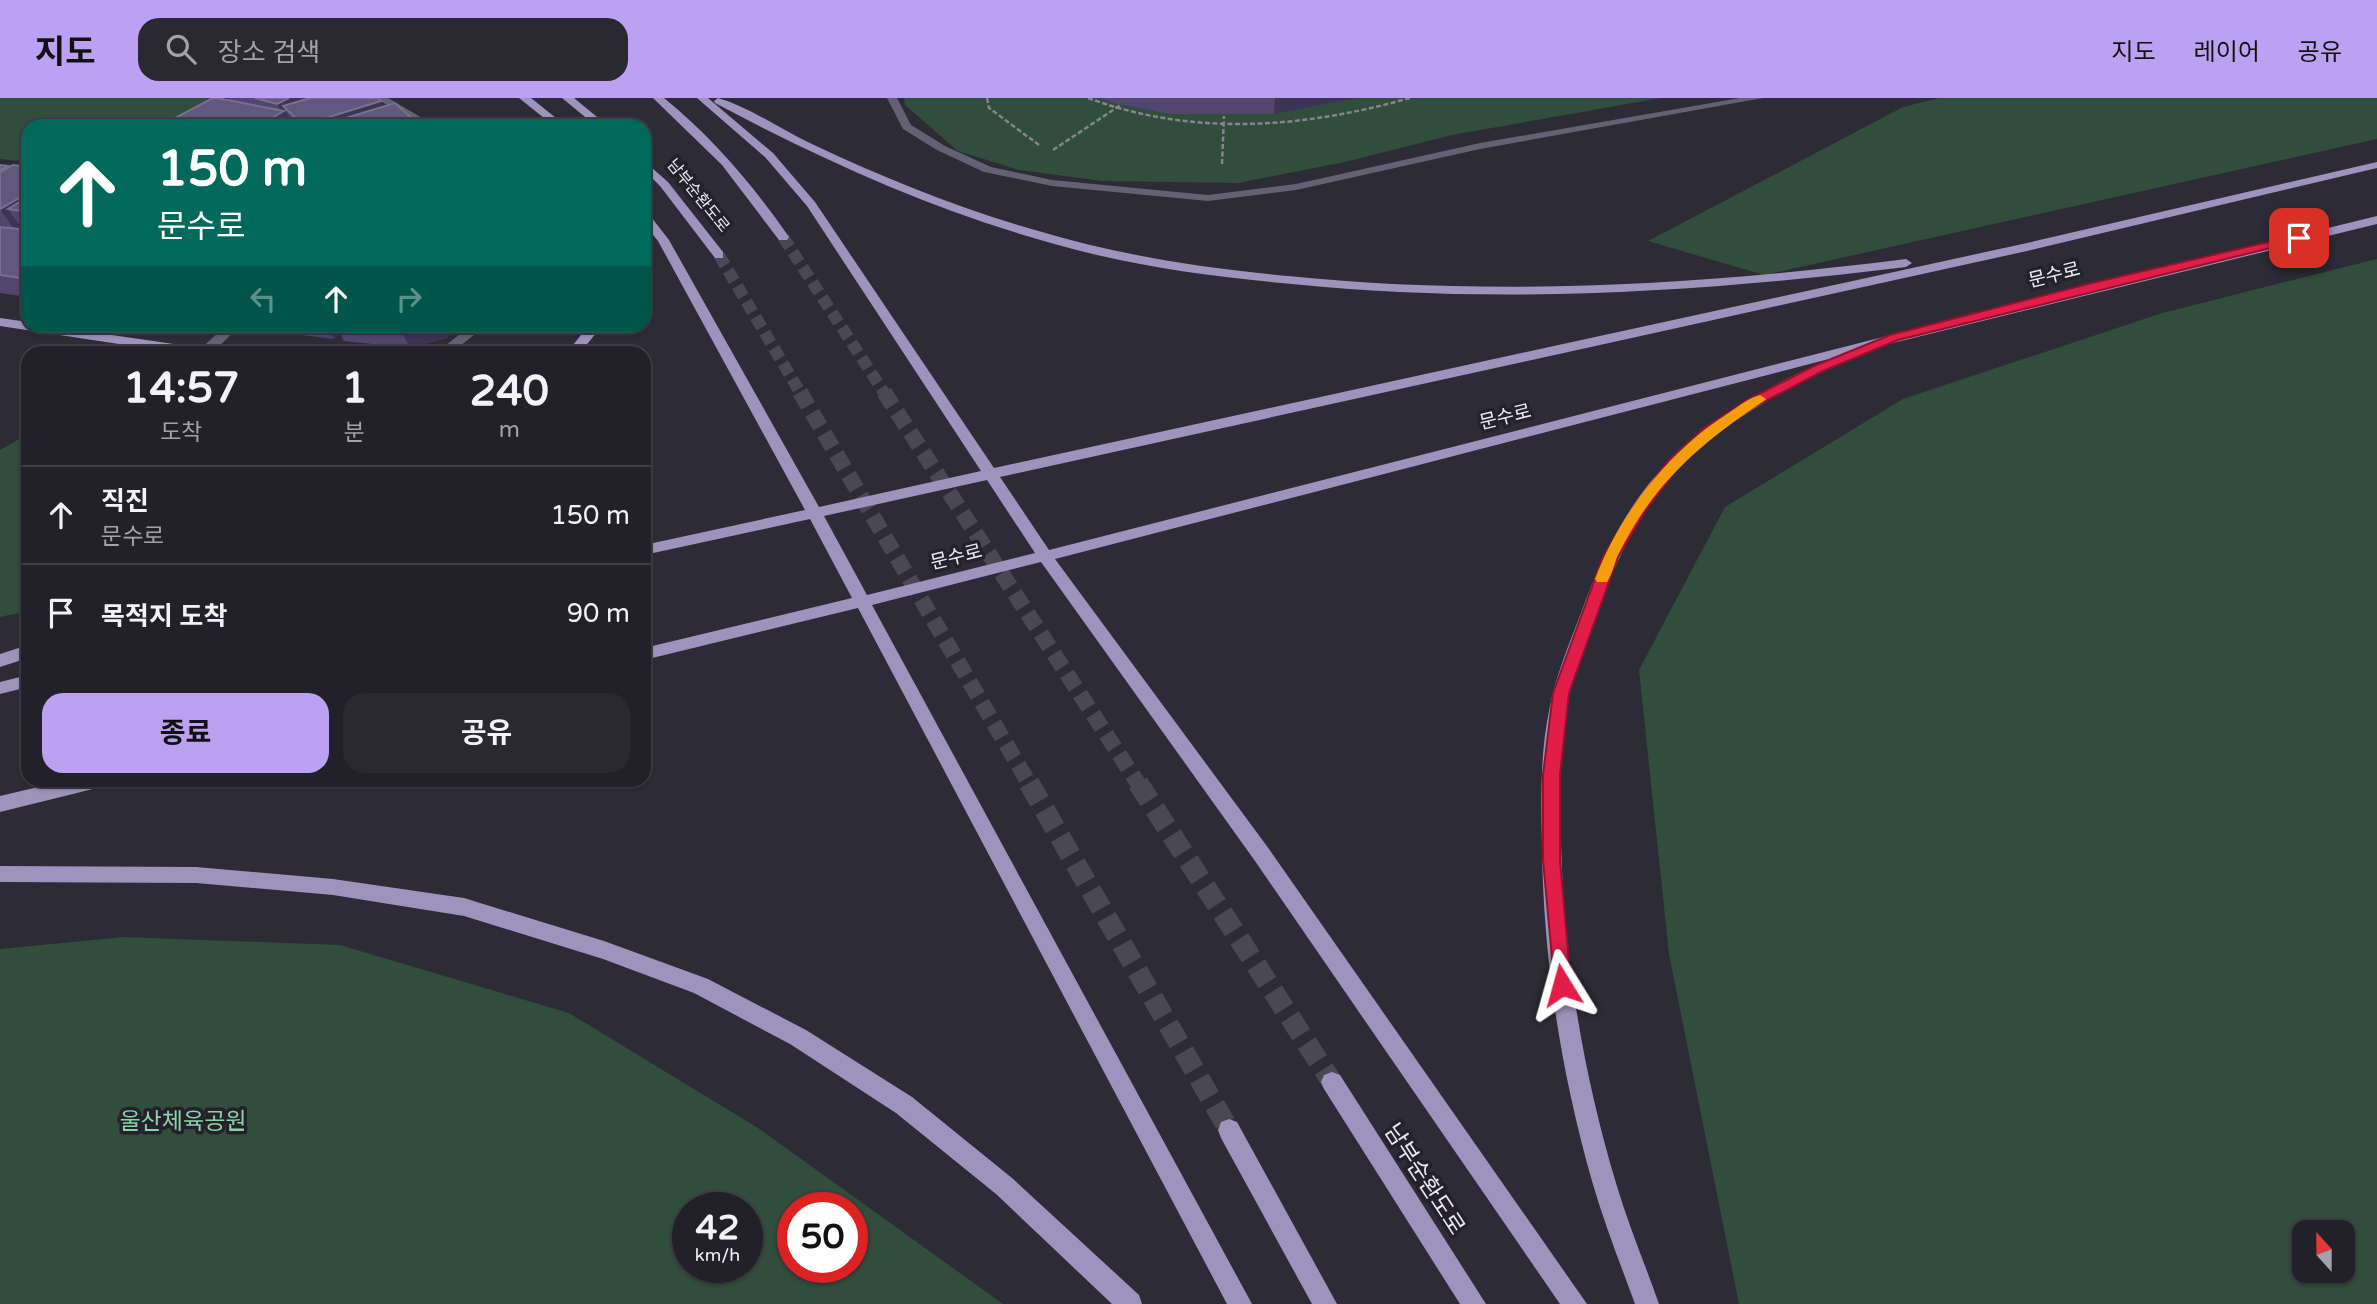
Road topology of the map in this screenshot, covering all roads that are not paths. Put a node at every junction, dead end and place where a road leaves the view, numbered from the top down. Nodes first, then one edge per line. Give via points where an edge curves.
1 (380, 98) edge
2 (524, 98) edge
3 (567, 98) edge
4 (658, 98) edge
5 (702, 98) edge
6 (713, 98) edge
7 (892, 98) edge
8 (1758, 98) edge
9 (418, 119) edge
10 (552, 119) edge
11 (594, 119) edge
12 (2377, 165) edge
13 (651, 171) edge
14 (2377, 220) edge
15 (651, 225) edge
16 (783, 237) tunnel mouth
17 (2028, 247) junction
18 (719, 255) tunnel mouth
19 (0, 322) edge
20 (21, 325) edge
21 (75, 333) edge
22 (469, 333) edge
23 (1894, 338) junction
24 (163, 346) edge
25 (452, 346) edge
26 (988, 475) junction
27 (815, 512) junction
28 (651, 548) edge
29 (1045, 556) junction
30 (863, 601) junction
31 (651, 652) edge
32 (21, 654) edge
33 (0, 661) edge
34 (21, 683) edge
35 (0, 688) edge
36 (72, 787) edge
37 (0, 804) edge
38 (0, 874) edge
39 (1332, 1082) tunnel mouth
40 (1229, 1130) tunnel mouth
41 (1130, 1304) edge
42 (1240, 1304) edge
43 (1325, 1304) edge
44 (1474, 1304) edge
45 (1575, 1304) edge
46 (1647, 1304) edge

1 - 9 street
2 - 10 main road
3 - 11 main road
4 - 16 main road via 733,167
5 - 26 main road via 769,155 811,204
6 - 17 main road via 857,168 1019,229 1078,247 1161,263 1307,283 1464,293 1580,292 1729,284
7 - 8 street via 907,127 988,170 1052,183 1208,198 1296,187 1480,146
12 - 17 main road, 문수로
13 - 18 main road, 남부순환도로
14 - 23 main road, 문수로 via 2092,286
15 - 27 main road
17 - 26 main road, 문수로
19 - 20 main road
21 - 24 main road
22 - 25 street
23 - 29 main road, 문수로
23 - 46 main road via 1752,403 1708,432 1674,463 1610,557 1561,693 1551,775 1557,957 1574,1067 1604,1184
26 - 27 main road, 문수로
26 - 29 main road
27 - 28 main road, 문수로
27 - 30 main road
29 - 30 main road, 문수로
29 - 45 main road via 1270,866
30 - 31 main road, 문수로
30 - 42 main road
32 - 33 main road
34 - 35 main road
36 - 37 main road
38 - 41 main road via 196,875 332,887 464,908 604,950 701,986 798,1037 904,1105 1004,1186
39 - 44 main road, 남부순환도로
40 - 43 main road

